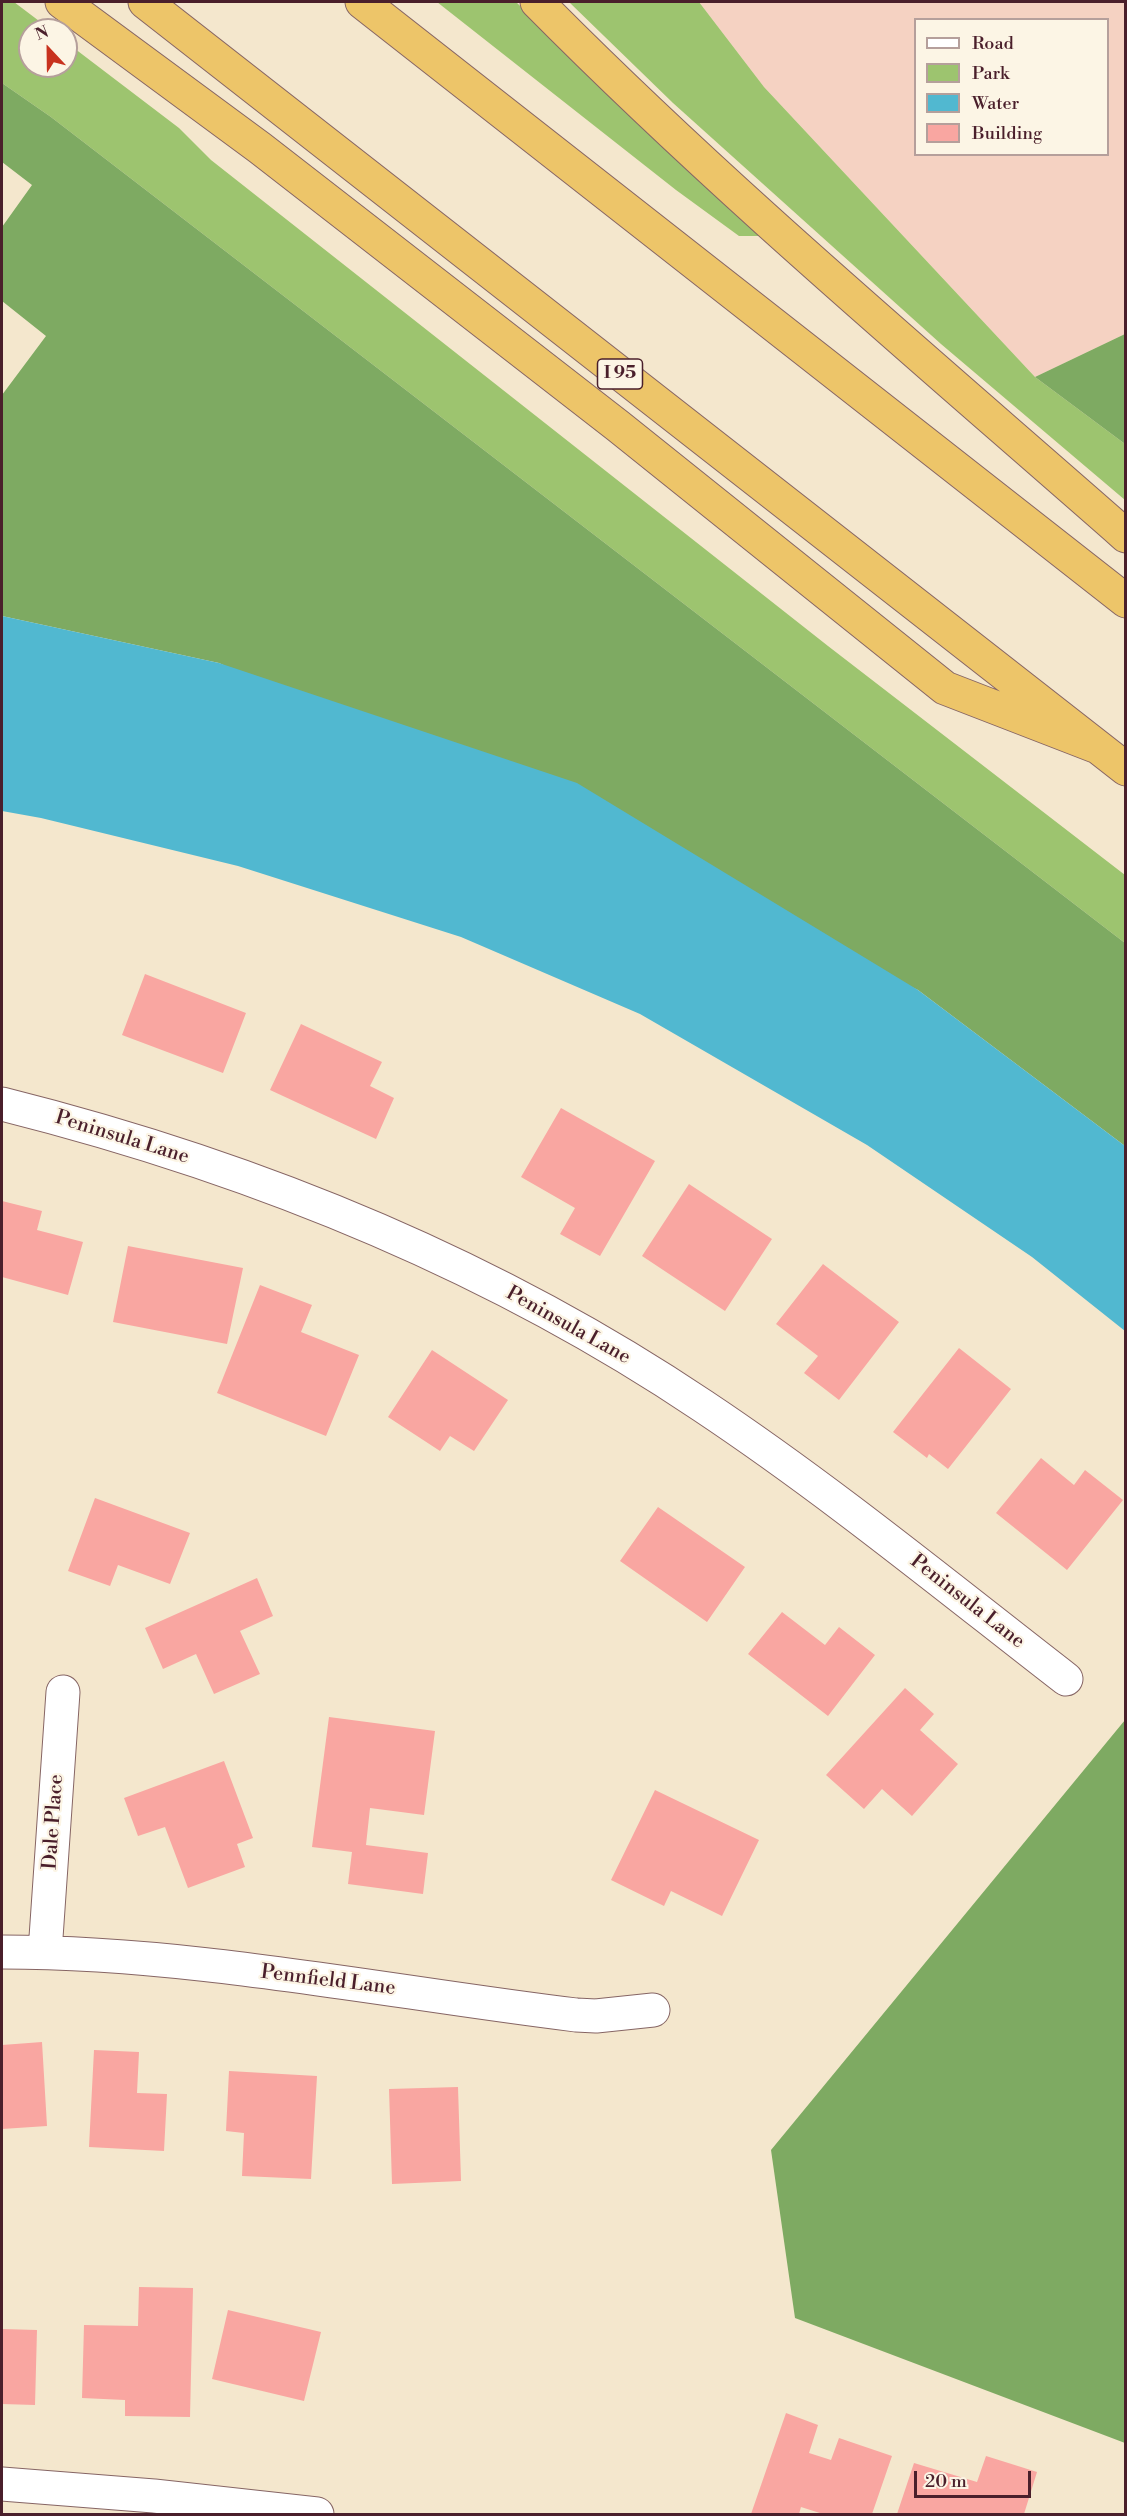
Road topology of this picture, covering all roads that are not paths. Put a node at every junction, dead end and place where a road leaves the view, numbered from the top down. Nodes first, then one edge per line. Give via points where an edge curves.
1 (62, 2) edge
2 (145, 2) edge
3 (362, 2) edge
4 (537, 2) edge
5 (1125, 536) edge
6 (1125, 601) edge
7 (1095, 746) junction
8 (1125, 769) edge
9 (2, 1104) edge
10 (1066, 1679) dead end
11 (63, 1692) dead end
12 (2, 1952) edge
13 (45, 1952) junction
14 (653, 2010) dead end
15 (2, 2484) edge
16 (317, 2514) edge

1 - 7 highway via 260,148 945,688
2 - 7 highway, I 95
3 - 6 highway
4 - 5 highway via 615,81 777,229
7 - 8 highway, I 95
9 - 10 street, Peninsula Lane via 159,1147 265,1184 432,1254 553,1316 629,1359 761,1446
11 - 13 street, Dale Place
12 - 13 street, Pennfield Lane
13 - 14 street, Pennfield Lane via 306,1978 576,2015
15 - 16 street

